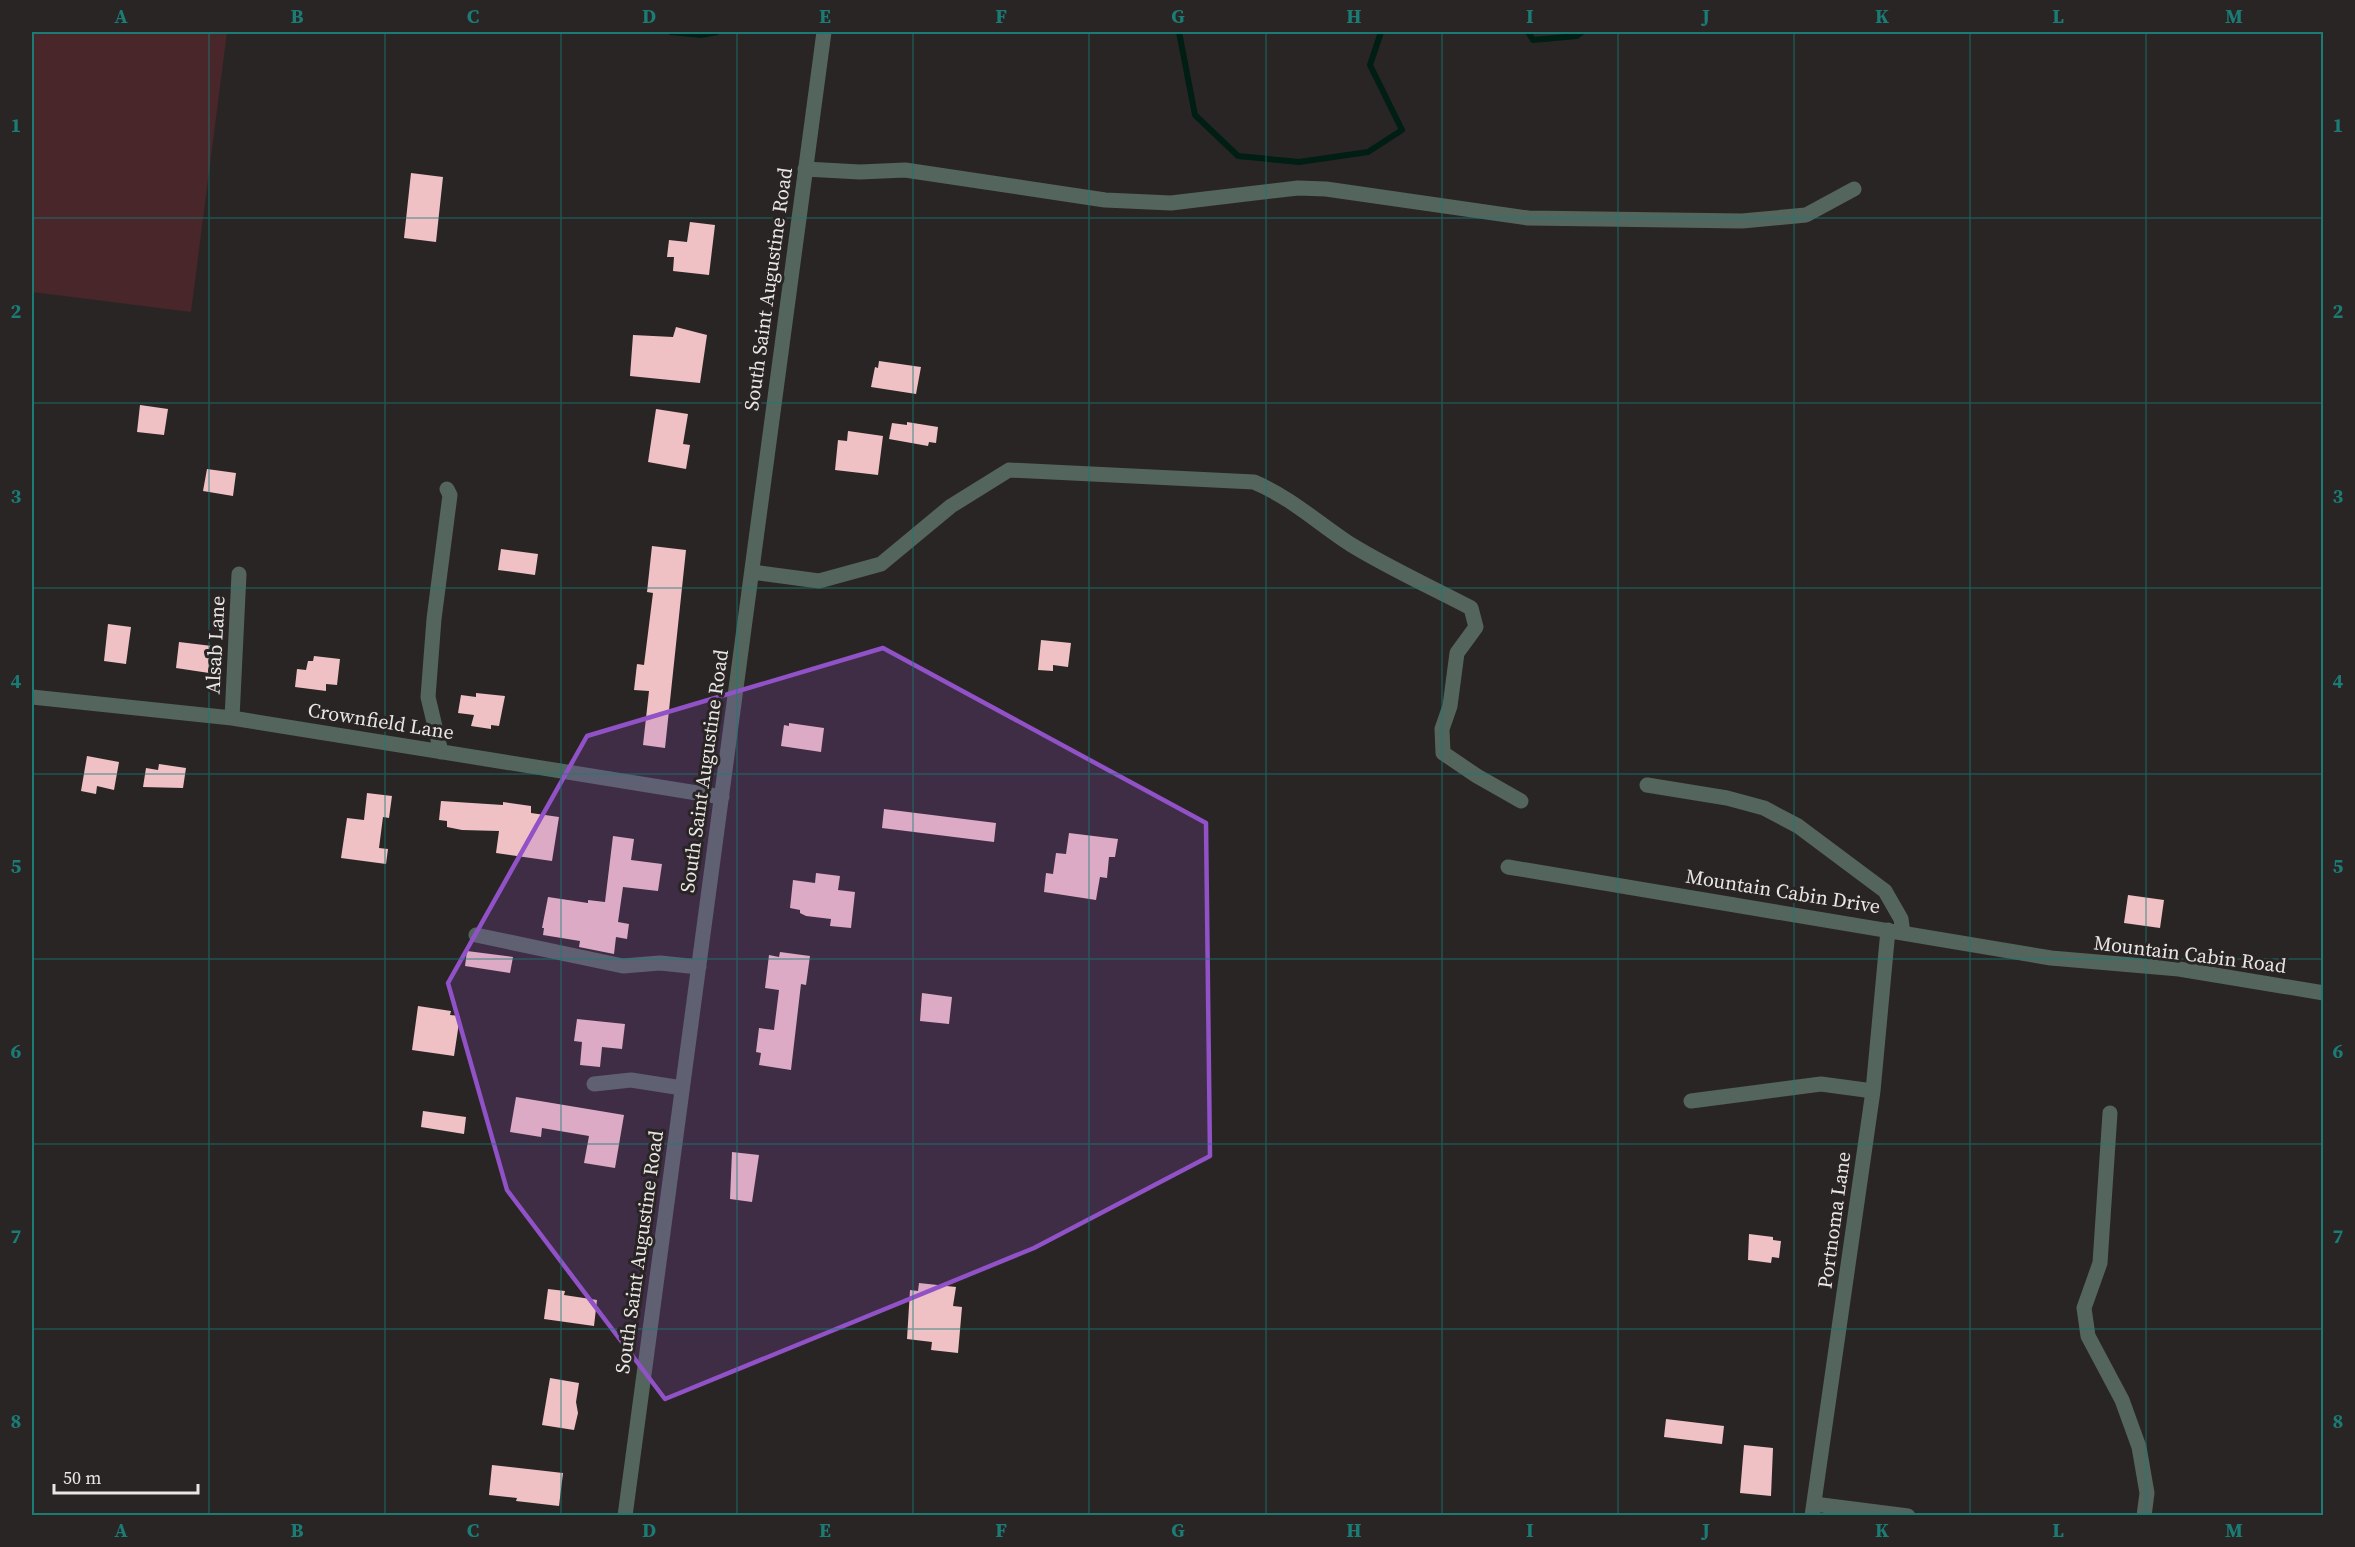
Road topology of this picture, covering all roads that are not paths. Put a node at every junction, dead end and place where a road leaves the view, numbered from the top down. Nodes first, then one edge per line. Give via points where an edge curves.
1 (824, 32) edge
2 (805, 169) junction
3 (1854, 189) dead end
4 (447, 489) dead end
5 (752, 572) junction
6 (239, 574) dead end
7 (32, 697) edge
8 (232, 718) junction
9 (441, 752) junction
10 (1647, 785) dead end
11 (722, 797) junction
12 (1521, 801) dead end
13 (1508, 867) dead end
14 (1896, 931) junction
15 (476, 935) dead end
16 (2051, 958) joint
17 (699, 967) junction
18 (2324, 993) edge
19 (594, 1084) dead end
20 (682, 1088) junction
21 (1874, 1091) junction
22 (1691, 1101) dead end
23 (2110, 1113) dead end
24 (1813, 1510) edge
25 (625, 1515) edge
26 (1908, 1515) edge
27 (2144, 1515) edge

1 - 2 street, South Saint Augustine Road
2 - 3 street via 905,170 1106,200 1171,203 1298,188 1326,189 1528,218 1764,219 1806,215
2 - 5 street, South Saint Augustine Road
4 - 9 street via 450,495 428,697
5 - 11 street, South Saint Augustine Road
5 - 12 street via 819,581 881,564 951,506 1009,470 1254,482 1280,493 1319,524 1383,564 1472,608 1476,627 1457,653 1450,706 1442,729 1443,753
6 - 8 street, Alsab Lane
7 - 8 street, Crownfield Lane
8 - 9 street, Crownfield Lane
9 - 11 street, Crownfield Lane
10 - 14 street via 1764,808 1798,826 1885,891 1901,919
11 - 17 street, South Saint Augustine Road
13 - 14 street, Mountain Cabin Drive
14 - 16 street, Mountain Cabin Drive
14 - 21 street, Portnoma Lane
15 - 17 street via 623,966 660,963
16 - 18 street, Mountain Cabin Road via 2179,969
17 - 20 street, South Saint Augustine Road
19 - 20 street via 632,1080
20 - 25 street, South Saint Augustine Road
21 - 22 street via 1821,1084
21 - 24 street, Portnoma Lane
23 - 27 street via 2100,1263 2085,1308 2088,1336 2122,1400 2139,1447 2147,1493
24 - 26 street

